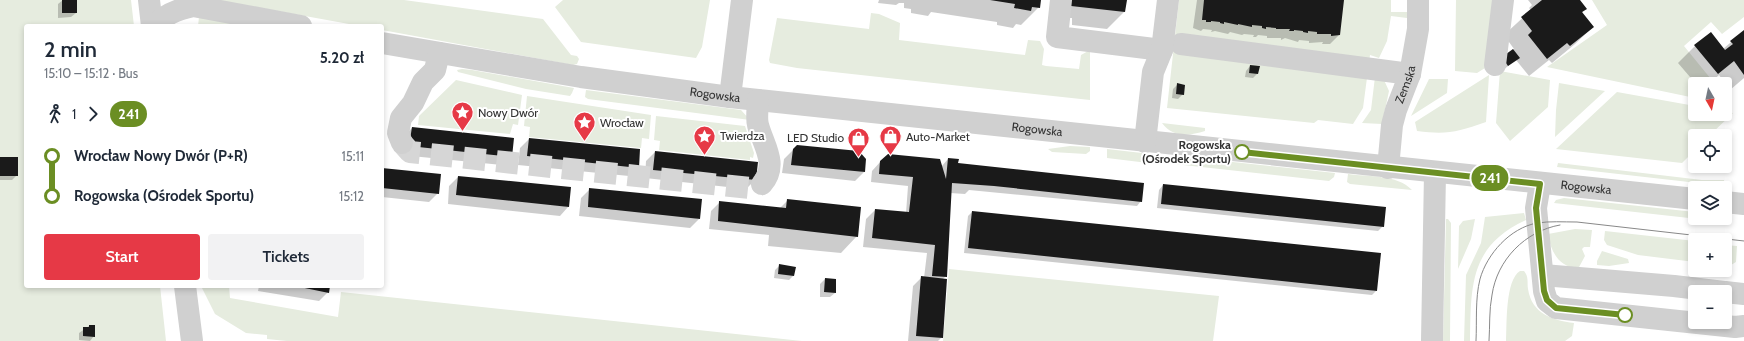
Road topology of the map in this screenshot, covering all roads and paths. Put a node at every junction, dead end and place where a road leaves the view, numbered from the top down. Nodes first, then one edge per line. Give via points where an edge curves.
1 (149, 0) edge
2 (742, 0) edge
3 (1061, 0) edge
4 (1168, 0) edge
5 (1418, 0) edge
6 (1503, 0) edge
7 (189, 3) edge
8 (154, 24) edge
9 (156, 24) edge
10 (291, 24) edge
11 (384, 43) edge
12 (1172, 47) junction
13 (439, 53) junction
14 (1495, 65) dead end
15 (1410, 74) junction
16 (730, 98) junction
17 (758, 100) junction
18 (1145, 142) junction
19 (402, 143) dead end
20 (1388, 168) junction
21 (1435, 173) junction
22 (762, 184) dead end
23 (1540, 184) junction
24 (1688, 198) edge
25 (1732, 203) edge
26 (1744, 204) edge
27 (1543, 275) junction
28 (185, 288) edge
29 (1688, 288) edge
30 (1732, 293) edge
31 (1744, 294) edge
32 (1744, 326) edge
33 (192, 341) edge
34 (1432, 341) edge

1 - 8 street
2 - 16 street
3 - 12 street via 1057,37
4 - 12 street
5 - 15 street, Zemska via 1418,29
6 - 14 street
7 - 9 street
7 - 10 street
11 - 13 street, Rogowska
12 - 15 street
12 - 18 street via 1153,72
13 - 16 street, Rogowska
13 - 19 street via 435,70 424,82 413,104 401,118 398,133
15 - 20 street, Zemska via 1392,125
16 - 17 street, Rogowska
17 - 18 street, Rogowska
17 - 22 street via 757,124 770,163 769,173
18 - 20 street, Rogowska
20 - 21 street, Rogowska
21 - 23 street, Rogowska
21 - 34 street
23 - 24 street, Rogowska
23 - 27 street via 1536,208
25 - 26 street
27 - 29 street
27 - 32 street via 1547,300 1556,308
28 - 33 street
30 - 31 street

